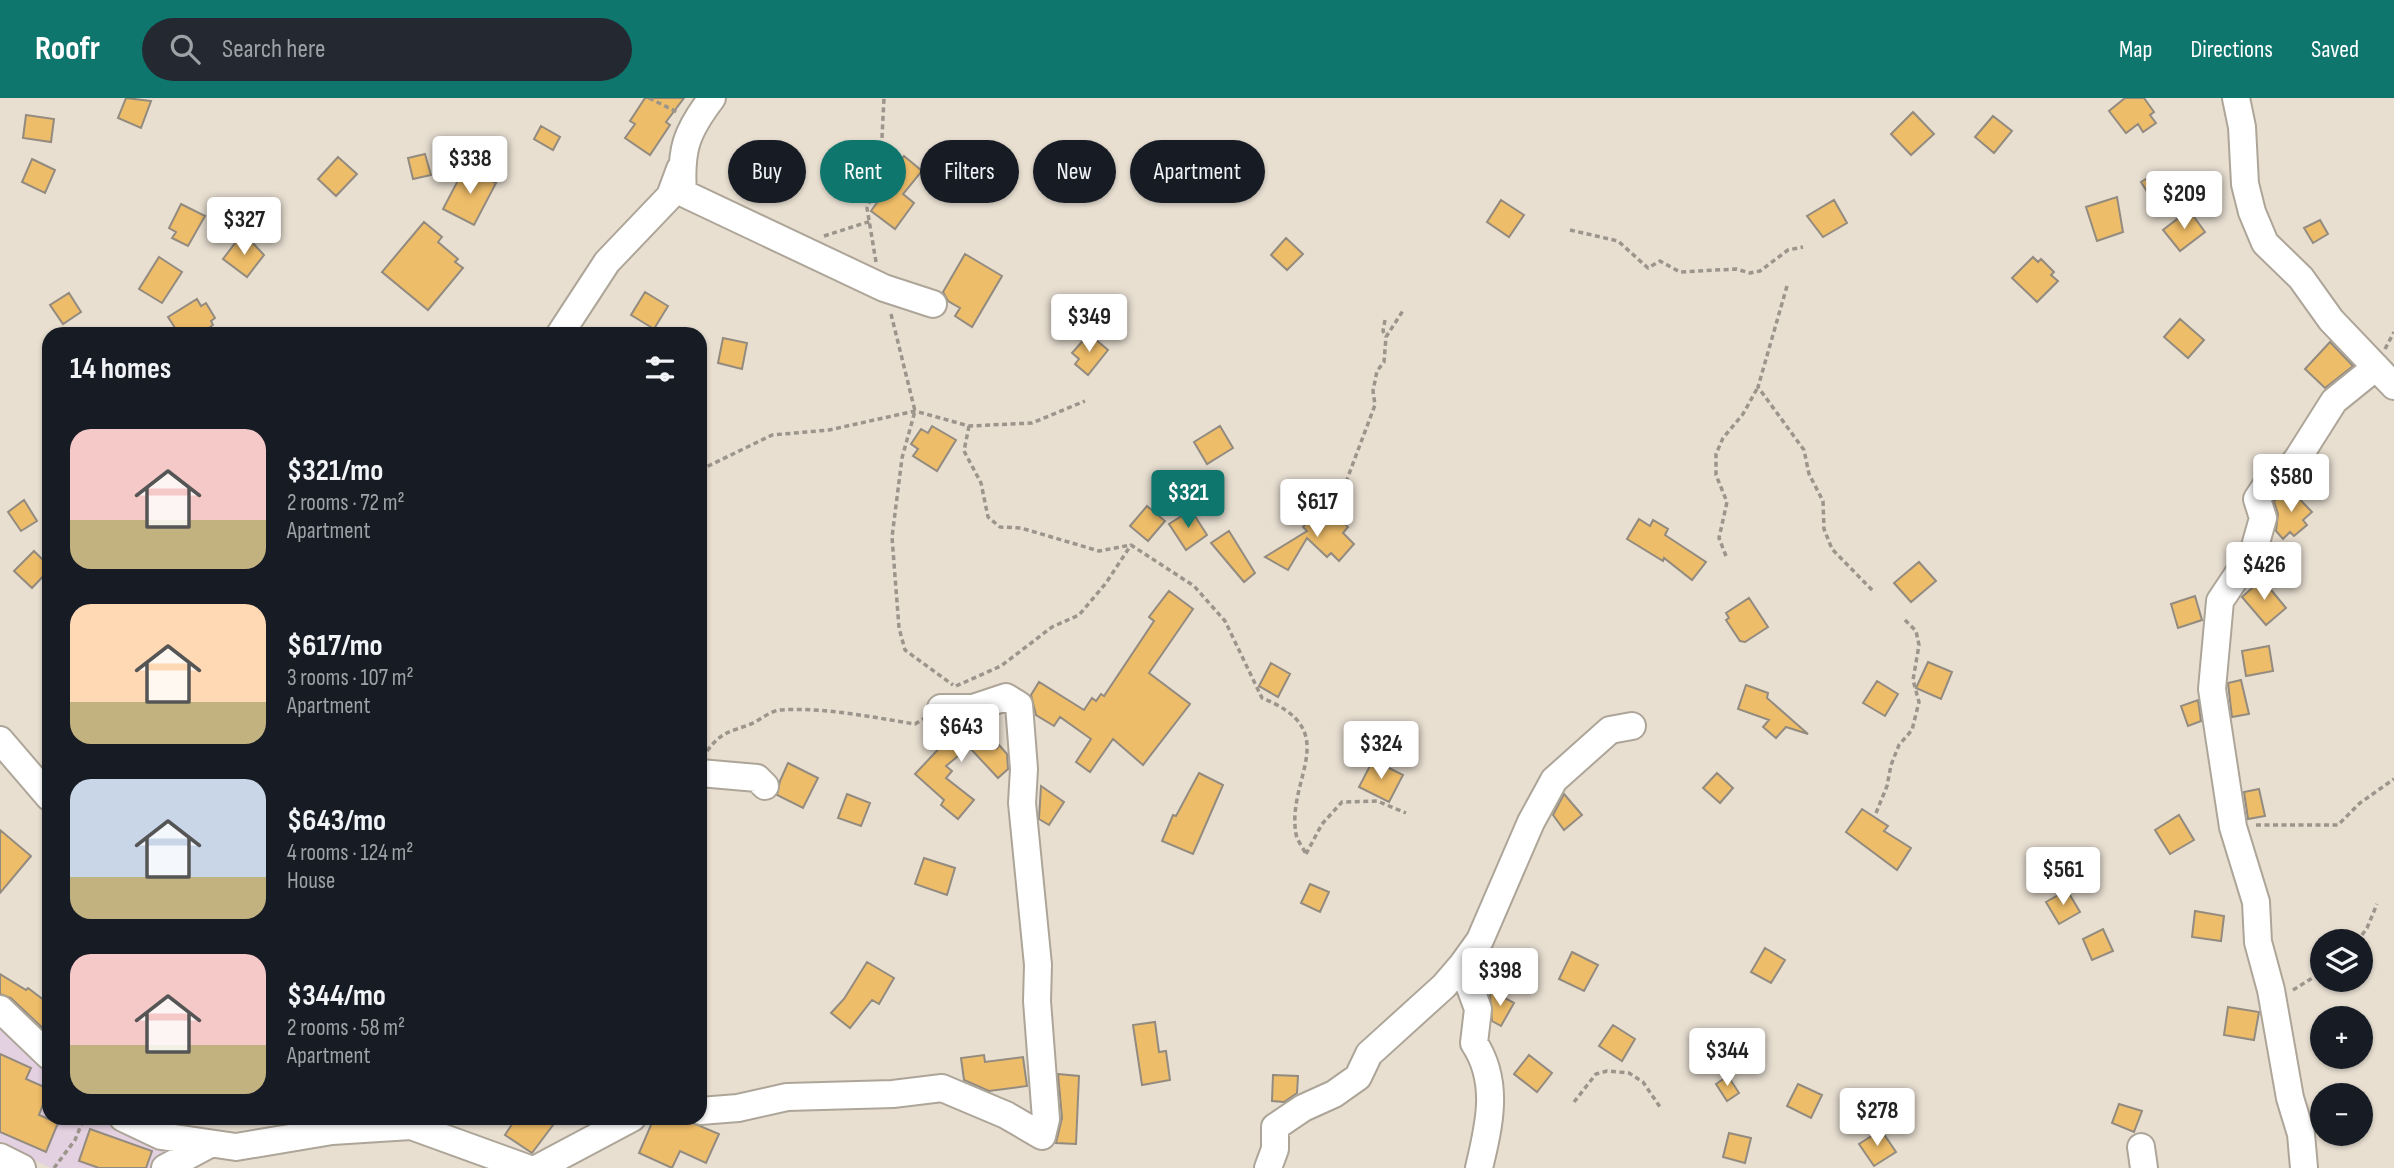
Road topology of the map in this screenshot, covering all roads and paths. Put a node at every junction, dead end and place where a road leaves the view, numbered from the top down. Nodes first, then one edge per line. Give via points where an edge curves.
1 (649, 98) edge
2 (712, 98) edge
3 (884, 98) edge
4 (2236, 98) edge
5 (694, 121) junction
6 (681, 168) junction
7 (871, 221) junction
8 (1570, 230) dead end
9 (795, 246) junction
10 (1803, 247) dead end
11 (1787, 286) dead end
12 (881, 287) junction
13 (933, 304) dead end
14 (1404, 309) dead end
15 (1385, 320) dead end
16 (565, 327) edge
17 (1386, 337) junction
18 (2385, 376) edge
19 (1758, 387) junction
20 (1085, 401) dead end
21 (915, 411) junction
22 (969, 426) junction
23 (707, 467) edge
24 (1346, 482) dead end
25 (1131, 545) junction
26 (1726, 556) dead end
27 (1873, 591) dead end
28 (1905, 620) dead end
29 (948, 697) junction
30 (1632, 726) dead end
31 (0, 740) edge
32 (707, 750) edge
33 (707, 774) edge
34 (2394, 779) edge
35 (765, 786) dead end
36 (42, 789) edge
37 (1406, 813) dead end
38 (1877, 813) dead end
39 (2232, 827) junction
40 (2378, 904) dead end
41 (2366, 929) edge
42 (1462, 965) junction
43 (2310, 979) edge
44 (0, 1009) edge
45 (2275, 1014) junction
46 (42, 1049) edge
47 (1574, 1102) dead end
48 (1660, 1107) dead end
49 (707, 1110) edge
50 (81, 1125) edge
51 (138, 1125) edge
52 (619, 1125) edge
53 (211, 1144) junction
54 (0, 1157) edge
55 (22, 1168) edge
56 (54, 1168) edge
57 (165, 1168) edge
58 (527, 1168) edge
59 (538, 1168) edge
60 (1268, 1168) edge
61 (1479, 1168) edge
62 (2304, 1168) edge

1 - 5 path
2 - 5 street
3 - 7 path via 880,177 867,208
4 - 18 street via 2245,184 2265,243
5 - 6 street
6 - 9 street via 683,193
6 - 16 street via 670,196 607,262
7 - 9 path
7 - 12 path
8 - 10 path via 1618,241 1648,268 1660,261 1680,272 1760,271 1788,250
9 - 12 street
11 - 19 path
12 - 13 street
12 - 21 path
14 - 17 path
15 - 17 path
17 - 24 path via 1384,362 1373,391 1375,405
18 - 39 street via 2334,401 2283,477 2267,484 2257,499 2263,518 2254,550 2220,601 2212,689
19 - 26 path via 1716,454 1716,475 1727,502 1719,538
19 - 27 path via 1804,450 1809,474 1823,501 1824,529 1832,549
20 - 22 path via 1032,423
21 - 22 path
21 - 23 path via 829,430 772,435
21 - 29 path via 902,458 892,537 899,628 905,650
22 - 25 path via 964,452 981,483 988,517 1000,527 1021,528 1099,551
25 - 29 path via 1079,615 1052,627 1001,666
25 - 37 path via 1194,586 1225,621 1262,698 1295,716 1307,739 1296,835 1306,854 1322,824 1342,802 1377,801
28 - 38 path via 1916,631 1919,645 1913,680 1919,702 1912,730 1891,765
29 - 32 path via 915,724 778,710 733,728
29 - 49 street via 973,708 1006,697 1019,705 1022,803 1038,965 1046,1119 1042,1136 942,1088 787,1097
30 - 42 street via 1609,730 1554,780 1480,940
31 - 36 street
33 - 35 street via 757,778
34 - 39 path via 2338,825
39 - 45 street via 2256,902 2258,942
40 - 41 path
42 - 60 street via 1370,1054 1358,1077 1275,1127 1275,1149
42 - 61 street via 1478,1009 1474,1043 1484,1058 1489,1086 1491,1114
43 - 45 path via 2295,988
44 - 46 street
45 - 62 street
47 - 48 path via 1596,1074 1629,1073 1643,1082
50 - 56 path
51 - 53 street via 161,1136
52 - 59 street
53 - 57 street
53 - 58 street via 236,1147 411,1126
54 - 55 street

